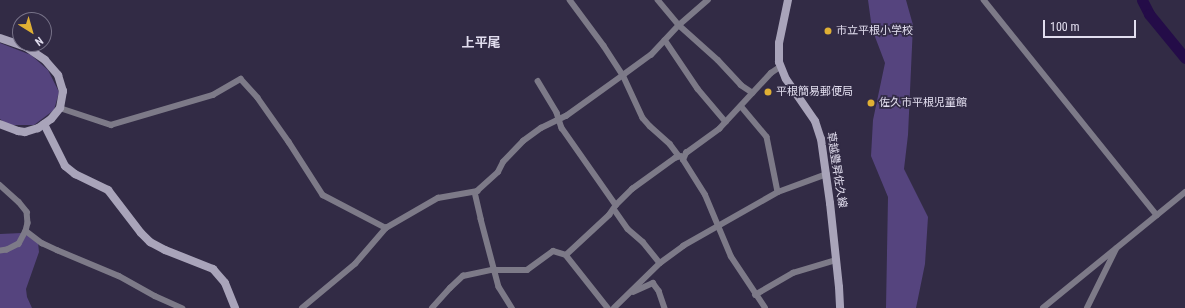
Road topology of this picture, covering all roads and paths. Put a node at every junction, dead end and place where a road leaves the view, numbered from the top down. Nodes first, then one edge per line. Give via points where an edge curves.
1 (570, 0) edge
2 (658, 0) edge
3 (708, 0) edge
4 (788, 0) edge
5 (984, 0) edge
6 (679, 25) junction
7 (0, 38) edge
8 (665, 40) junction
9 (780, 67) junction
10 (623, 75) junction
11 (538, 81) dead end
12 (753, 93) junction
13 (741, 106) junction
14 (60, 108) junction
15 (559, 119) junction
16 (726, 122) junction
17 (0, 124) edge
18 (44, 124) junction
19 (682, 156) junction
20 (827, 174) junction
21 (0, 186) edge
22 (475, 192) junction
23 (778, 192) junction
24 (1185, 192) edge
25 (615, 207) junction
26 (1157, 215) junction
27 (717, 225) junction
28 (386, 228) junction
29 (26, 231) junction
30 (1117, 247) junction
31 (0, 251) edge
32 (566, 255) junction
33 (836, 260) junction
34 (660, 263) junction
35 (495, 270) junction
36 (631, 292) junction
37 (755, 295) junction
38 (182, 308) edge
39 (234, 308) edge
40 (302, 308) edge
41 (432, 308) edge
42 (512, 308) edge
43 (608, 308) edge
44 (614, 308) edge
45 (665, 308) edge
46 (765, 308) edge
47 (840, 308) edge
48 (1042, 308) edge
49 (1087, 308) edge

1 - 10 street
2 - 6 street
3 - 6 street
4 - 9 street, 草越豊昇佐久線 via 778,50
5 - 26 street
6 - 8 street
6 - 12 street via 741,85
7 - 14 street via 33,51 50,64 63,86
8 - 10 street via 651,55
8 - 16 street via 698,90
9 - 12 street
9 - 20 street, 草越豊昇佐久線 via 818,127
10 - 15 street
10 - 19 street via 643,118
11 - 15 street
12 - 13 street
13 - 16 street
13 - 23 street via 767,137
14 - 18 street
14 - 28 street via 111,126 213,95 241,80 258,98 323,195
15 - 22 street via 523,141 503,162 498,172
15 - 25 street via 562,128
16 - 19 street
17 - 18 street via 12,130 25,132
18 - 39 street via 65,166 75,174 108,190 150,242 213,269 225,283
19 - 25 street via 642,181
19 - 27 street via 701,188
20 - 23 street
20 - 33 street, 草越豊昇佐久線
21 - 29 street via 27,212
22 - 28 street via 438,198
22 - 35 street
23 - 27 street
24 - 26 street
25 - 32 street
25 - 34 street via 628,229 643,242
26 - 30 street
27 - 34 street
27 - 37 street via 731,257
28 - 40 street via 355,264
29 - 31 street via 19,244
29 - 38 street via 57,250 119,276
30 - 48 street
30 - 49 street
32 - 35 street via 551,252 527,270
32 - 43 street
33 - 37 street via 793,273
33 - 47 street, 草越豊昇佐久線
34 - 36 street
35 - 41 street via 463,276
35 - 42 street via 499,287
36 - 44 street
36 - 45 street via 653,283
37 - 46 street

